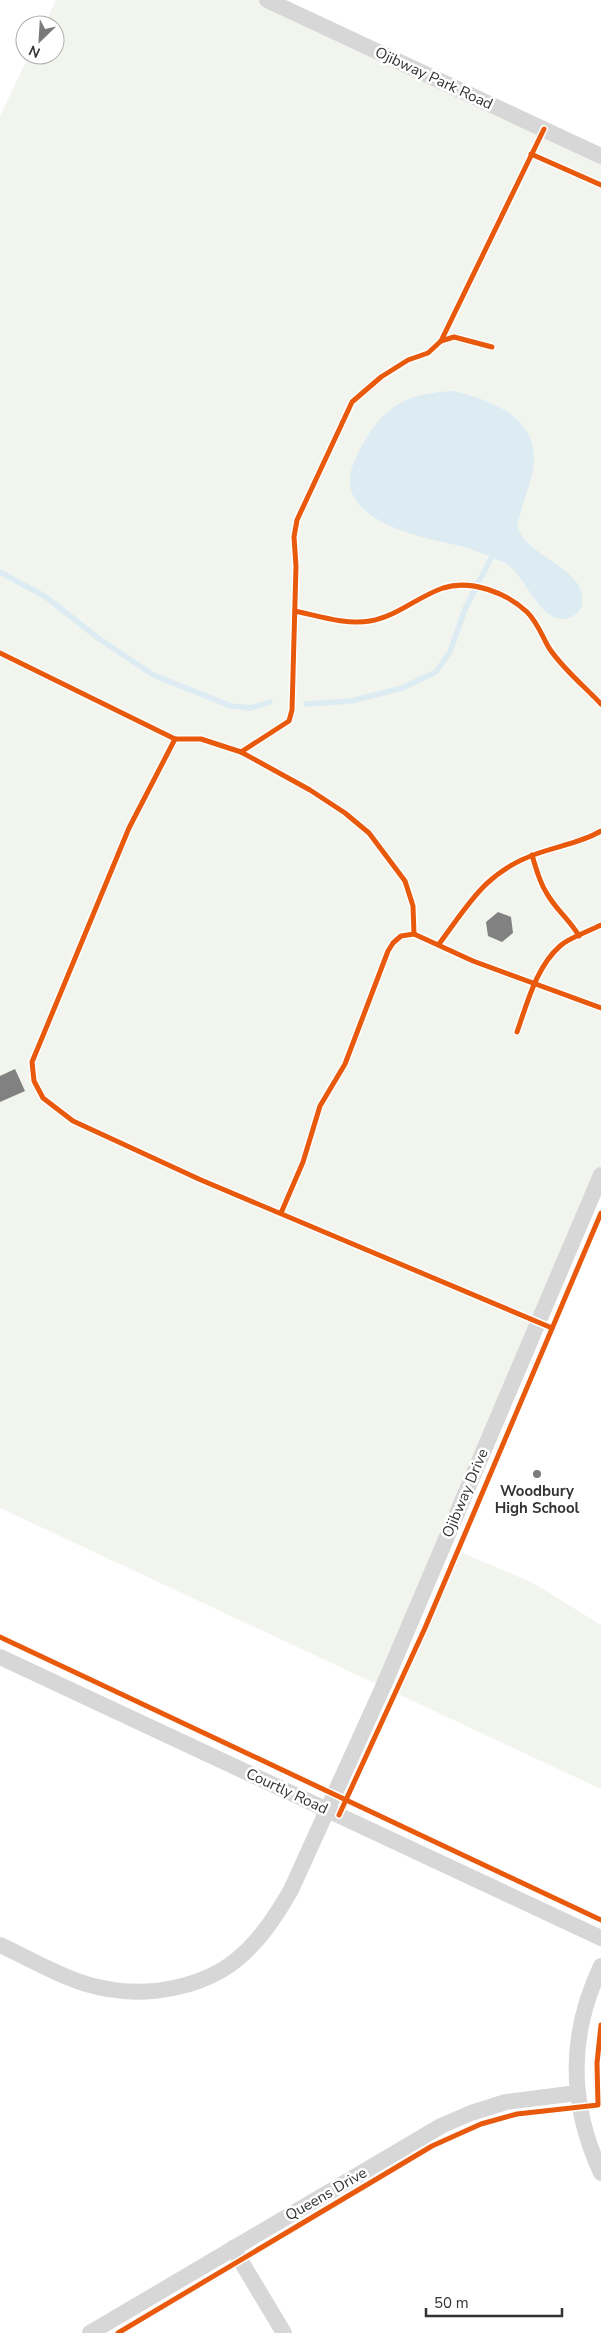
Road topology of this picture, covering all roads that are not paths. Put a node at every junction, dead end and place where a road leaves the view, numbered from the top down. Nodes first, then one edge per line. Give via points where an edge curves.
1 (267, 0) edge
2 (601, 156) edge
3 (601, 1175) edge
4 (0, 1657) edge
5 (327, 1810) junction
6 (601, 1938) edge
7 (0, 1945) edge
8 (601, 1966) edge
9 (577, 2093) junction
10 (601, 2173) edge
11 (233, 2248) junction
12 (90, 2333) edge
13 (284, 2333) edge

1 - 2 street, Ojibway Park Road
3 - 5 street, Ojibway Drive via 383,1687
4 - 5 street, Courtly Road
5 - 6 street, Courtly Road
5 - 7 street, Ojibway Drive via 276,1916 234,1962 205,1977 172,1988 139,1992 108,1990 73,1979
8 - 9 street via 582,2020 576,2056
9 - 10 street via 584,2128
9 - 11 street, Queens Drive via 506,2102 440,2126
11 - 12 street, Queens Drive
11 - 13 street

